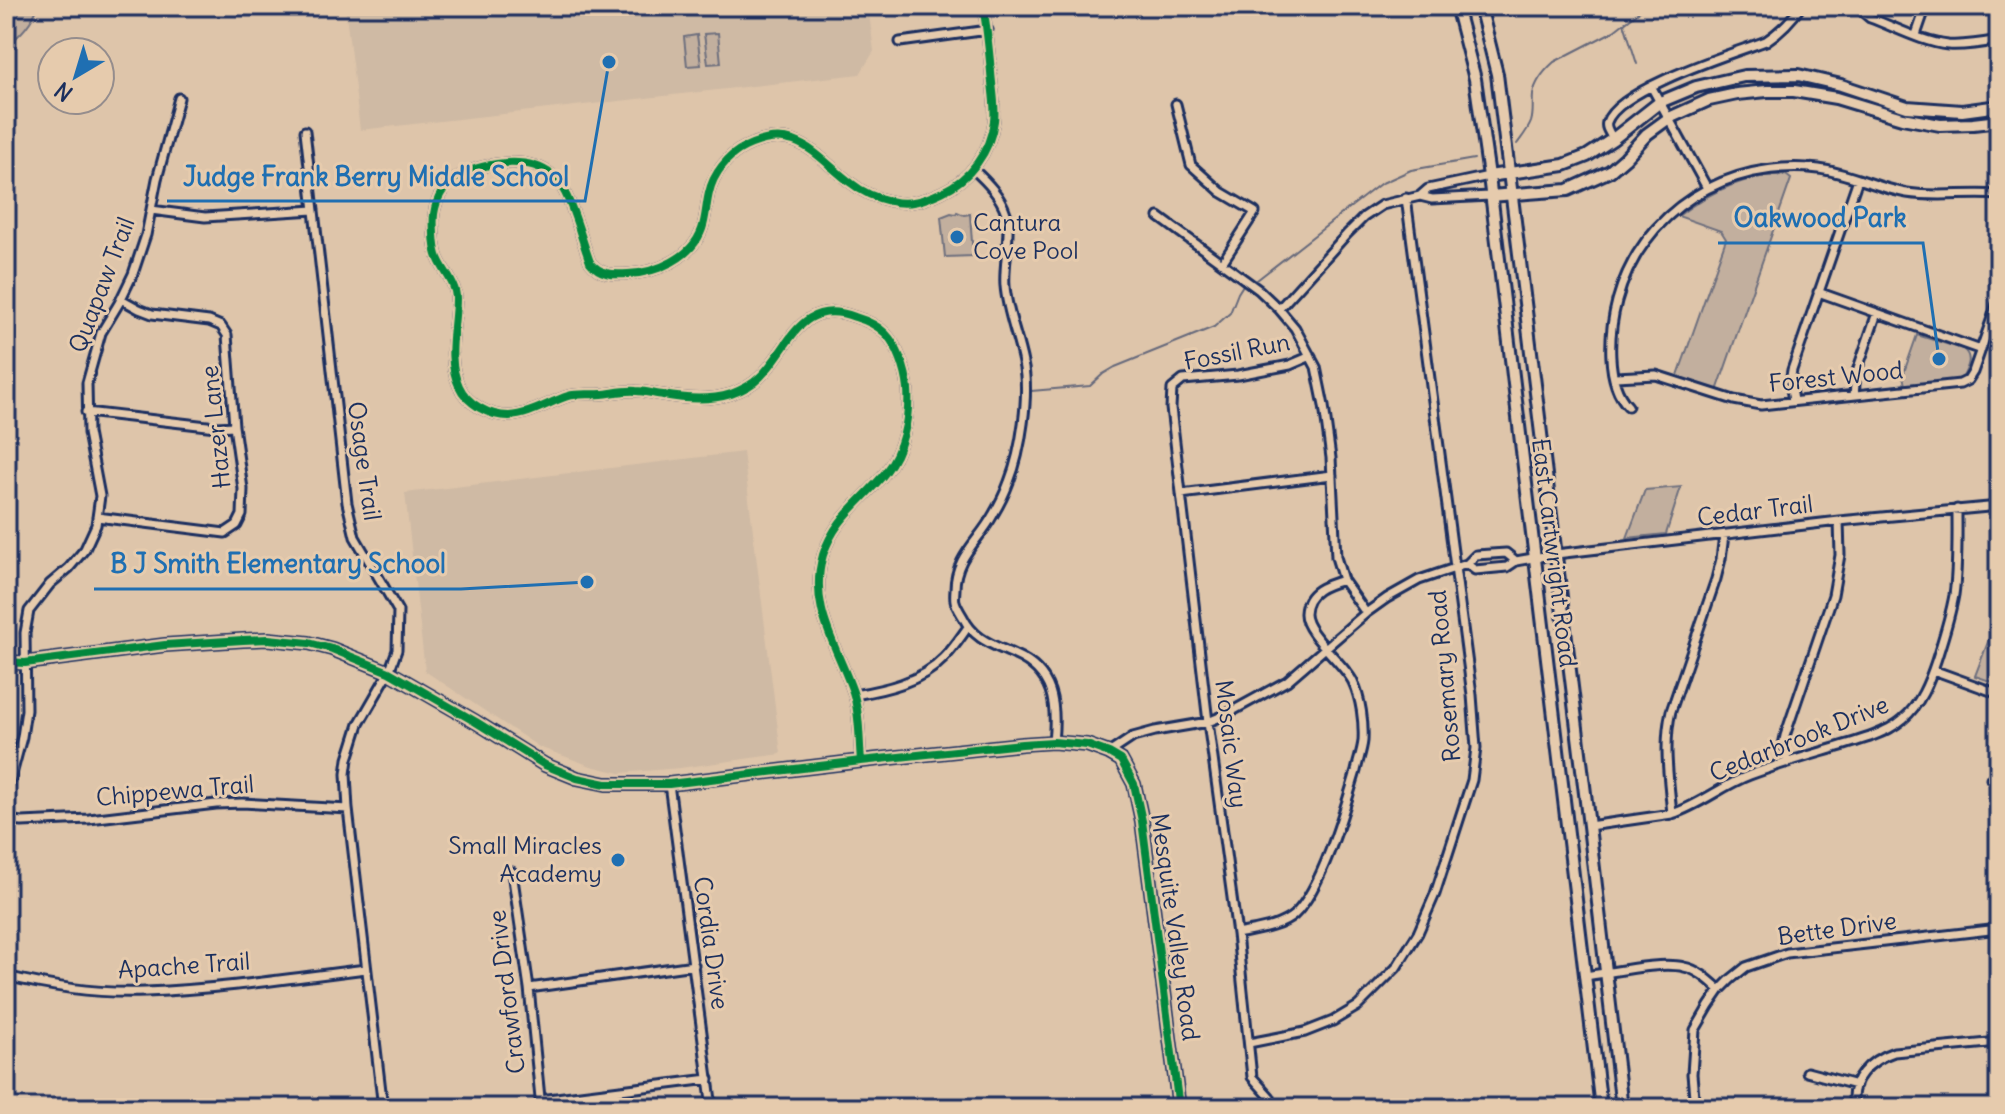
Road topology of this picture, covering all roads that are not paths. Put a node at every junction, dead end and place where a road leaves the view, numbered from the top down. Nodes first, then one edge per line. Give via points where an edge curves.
1 (983, 6) edge
2 (1456, 6) edge
3 (1480, 6) edge
4 (1801, 6) edge
5 (1926, 6) edge
6 (1863, 10) edge
7 (988, 30) junction
8 (1916, 35) junction
9 (1999, 41) edge
10 (900, 42) dead end
11 (1651, 86) junction
12 (179, 98) dead end
13 (1660, 102) junction
14 (1176, 104) dead end
15 (1999, 106) edge
16 (1669, 118) junction
17 (1999, 121) edge
18 (305, 131) dead end
19 (1613, 139) junction
20 (974, 170) junction
21 (1508, 173) junction
22 (1489, 176) junction
23 (1858, 179) junction
24 (1707, 188) junction
25 (1511, 195) junction
26 (1999, 195) edge
27 (1420, 196) junction
28 (1490, 196) junction
29 (1406, 198) junction
30 (151, 210) junction
31 (314, 210) junction
32 (1159, 217) dead end
33 (1222, 263) junction
34 (1818, 292) junction
35 (1999, 298) edge
36 (121, 299) junction
37 (1279, 309) junction
38 (1877, 313) junction
39 (1981, 350) junction
40 (1311, 356) junction
41 (1615, 377) junction
42 (1172, 389) joint
43 (1854, 395) junction
44 (1793, 401) junction
45 (1628, 406) dead end
46 (86, 412) junction
47 (234, 426) junction
48 (1332, 475) junction
49 (1181, 494) junction
50 (1999, 506) edge
51 (1957, 509) junction
52 (97, 517) junction
53 (1839, 521) junction
54 (1724, 535) junction
55 (1556, 554) junction
56 (1535, 558) junction
57 (1516, 561) junction
58 (1467, 564) junction
59 (1455, 568) junction
60 (1343, 580) junction
61 (1366, 613) junction
62 (968, 627) junction
63 (1325, 648) junction
64 (6, 662) edge
65 (25, 663) junction
66 (1933, 670) junction
67 (389, 672) junction
68 (1999, 694) edge
69 (854, 695) junction
70 (1208, 722) junction
71 (1053, 742) junction
72 (1109, 753) junction
73 (861, 761) junction
74 (1788, 763) junction
75 (669, 784) junction
76 (6, 797) edge
77 (348, 809) junction
78 (1672, 814) junction
79 (6, 820) edge
80 (1589, 826) junction
81 (512, 872) dead end
82 (1999, 929) edge
83 (1237, 934) junction
84 (694, 965) junction
85 (366, 969) junction
86 (1605, 973) junction
87 (6, 976) edge
88 (1584, 976) junction
89 (529, 988) junction
90 (1720, 990) junction
91 (1999, 1042) edge
92 (1249, 1043) junction
93 (1807, 1072) dead end
94 (709, 1079) junction
95 (1856, 1085) junction
96 (1270, 1097) dead end
97 (540, 1104) edge
98 (383, 1108) edge
99 (712, 1108) edge
100 (1179, 1108) edge
101 (1601, 1108) edge
102 (1622, 1108) edge
103 (1695, 1108) edge
104 (1854, 1108) edge

1 - 7 street
2 - 22 street, East Cartwright Road via 1475,79
3 - 21 street, East Cartwright Road via 1497,74
4 - 11 street via 1766,41
5 - 8 street
6 - 8 street via 1870,18
7 - 10 street
7 - 20 street via 994,121
8 - 9 street via 1948,45
11 - 13 street
11 - 19 street via 1612,114 1606,127
12 - 30 street, Quapaw Trail
13 - 15 street via 1744,76 1798,75 1907,107 1962,111
13 - 16 street
13 - 19 street
14 - 33 street via 1191,165 1221,192 1255,212
16 - 17 street via 1709,100 1794,91 1926,123
16 - 24 street
16 - 25 street via 1610,171 1568,190
18 - 31 street, Osage Trail
19 - 21 street via 1564,165
20 - 62 street via 1007,214 1006,296 1024,366 1025,414 1009,482 993,517 962,557 955,582 955,601
20 - 69 street via 930,198 891,202 852,184 811,148 795,141 747,145 714,178 695,242 669,264 635,274 596,270 563,186 538,166 513,163 468,172 439,196 434,216 437,254 456,293 452,369 460,391 487,412 509,416 571,395 638,390 714,398 748,387 798,326 813,316 849,314 885,332 908,385 904,435 885,473 838,523 819,573 824,624
21 - 22 street
21 - 25 street, East Cartwright Road
22 - 27 street via 1428,189
22 - 28 street, East Cartwright Road
23 - 24 street via 1819,169 1780,168
23 - 26 street via 1920,195
23 - 34 street
24 - 41 street via 1669,215 1625,277 1610,338
25 - 28 street
25 - 55 street, East Cartwright Road
27 - 28 street
27 - 29 street
28 - 56 street, East Cartwright Road
29 - 37 street via 1364,217
29 - 59 street, Rosemary Road
30 - 31 street via 205,217
30 - 36 street, Quapaw Trail
31 - 67 street, Osage Trail via 347,503 355,537 398,611 397,650
32 - 33 street
33 - 37 street
34 - 38 street
34 - 44 street via 1792,370
35 - 39 street
36 - 46 street, Quapaw Trail via 101,333 87,383
36 - 47 street, Hazer Lane via 152,314 221,326 227,335
37 - 40 street
38 - 39 street
38 - 43 street
39 - 43 street, Forest Wood via 1973,372 1960,384
40 - 42 street, Fossil Run via 1238,375 1183,380
40 - 48 street via 1324,406
41 - 44 street, Forest Wood via 1656,375 1761,405
41 - 45 street via 1618,395
42 - 49 street, Mosaic Way
43 - 44 street, Forest Wood
46 - 47 street
46 - 52 street, Quapaw Trail via 100,496
47 - 52 street, Hazer Lane via 242,515 225,533
48 - 49 street
48 - 60 street via 1336,557
49 - 70 street, Mosaic Way
50 - 51 street, Cedar Trail
51 - 53 street, Cedar Trail
51 - 66 street, Cedarbrook Drive via 1954,594
52 - 65 street, Quapaw Trail via 85,549 29,611
53 - 54 street, Cedar Trail
53 - 74 street via 1835,585 1785,736
54 - 55 street, Cedar Trail
54 - 78 street via 1719,569 1667,728
55 - 56 street, Cedar Trail
55 - 80 street, East Cartwright Road
56 - 57 street, Cedar Trail
56 - 88 street, East Cartwright Road
57 - 58 street, Cedar Trail via 1475,570
57 - 58 street, Cedar Trail via 1506,553 1476,555
58 - 59 street, Cedar Trail
59 - 61 street, Cedar Trail via 1419,580
59 - 92 street, Rosemary Road via 1476,748 1472,780 1435,894 1396,968 1358,1006 1305,1032
60 - 61 street
60 - 63 street via 1319,588 1305,609
61 - 63 street, Cedar Trail
62 - 69 street via 943,660 926,672
62 - 71 street via 1043,677 1056,715
63 - 70 street, Cedar Trail via 1287,681
63 - 83 street via 1353,680 1362,714 1363,744 1347,804 1302,906 1290,918
64 - 65 street
65 - 67 street via 165,645 268,639 332,649
65 - 76 street, Quapaw Trail via 26,710
66 - 68 street
66 - 74 street, Cedarbrook Drive via 1902,721
67 - 75 street via 545,765 577,778 606,784
67 - 77 street, Osage Trail via 353,741 346,774
69 - 73 street
70 - 72 street, Cedar Trail via 1133,737
70 - 83 street, Mosaic Way
71 - 72 street
71 - 73 street
72 - 100 street, Mesquite Valley Road via 1129,772 1142,821
73 - 75 street
74 - 78 street, Cedarbrook Drive via 1750,775
75 - 84 street, Cordia Drive
77 - 79 street, Chippewa Trail via 242,803 89,819
77 - 85 street, Osage Trail
78 - 80 street, Cedarbrook Drive
80 - 86 street, East Cartwright Road
81 - 89 street, Crawford Drive
82 - 90 street, Bette Drive via 1787,953 1746,967
83 - 92 street, Mosaic Way
84 - 89 street
84 - 94 street, Cordia Drive
85 - 87 street, Apache Trail via 145,992 75,988
85 - 98 street, Osage Trail
86 - 88 street
86 - 90 street via 1684,967
86 - 102 street, East Cartwright Road
88 - 101 street, East Cartwright Road
89 - 97 street, Crawford Drive
90 - 103 street, Bette Drive via 1695,1030
91 - 95 street via 1894,1052 1865,1069
92 - 96 street, Mosaic Way via 1252,1077
93 - 95 street
94 - 97 street
94 - 99 street, Cordia Drive
95 - 104 street

